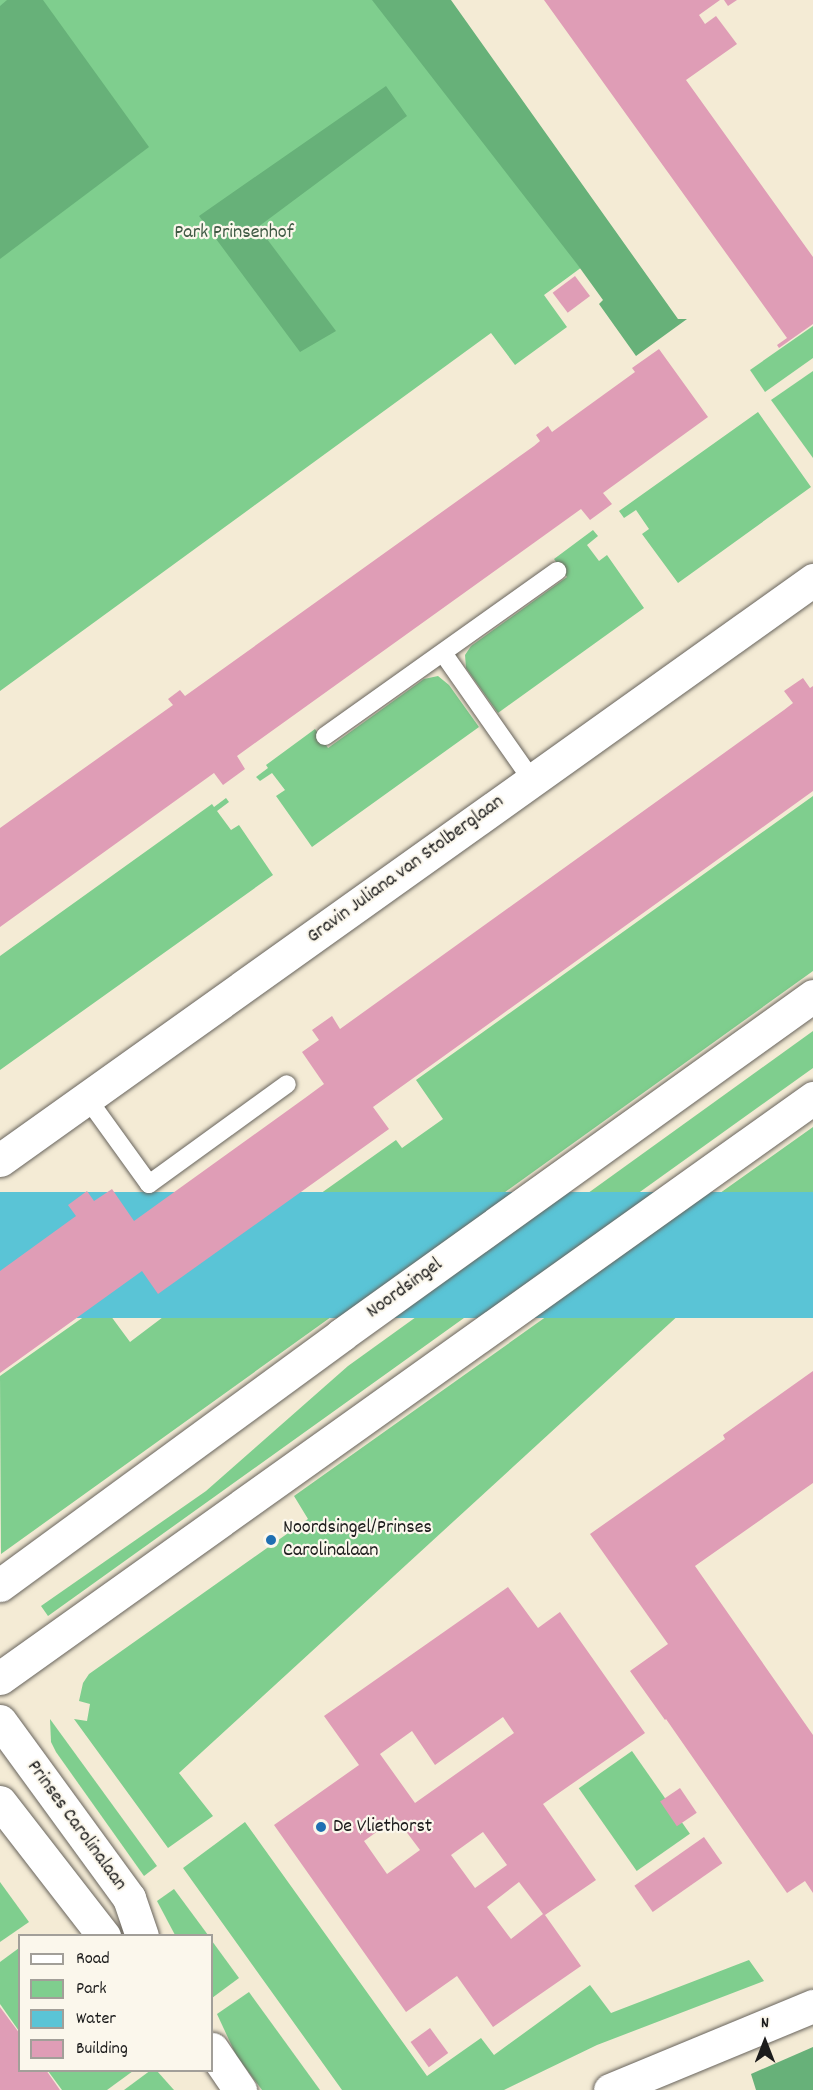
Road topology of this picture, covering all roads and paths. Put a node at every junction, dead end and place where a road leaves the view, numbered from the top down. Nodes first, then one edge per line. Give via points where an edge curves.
1 (557, 571) dead end
2 (813, 580) edge
3 (443, 653) junction
4 (325, 736) dead end
5 (532, 780) junction
6 (813, 996) edge
7 (287, 1084) dead end
8 (87, 1098) junction
9 (813, 1098) edge
10 (0, 1160) edge
11 (0, 1585) edge
12 (0, 1678) edge
13 (0, 1721) edge
14 (0, 1802) edge
15 (103, 1934) edge
16 (142, 1934) edge
17 (813, 2006) edge
18 (213, 2050) edge
19 (240, 2090) edge
20 (610, 2090) edge

1 - 3 lane
2 - 5 main road, Gravin Juliana van Stolberglaan
3 - 4 lane
3 - 5 lane
5 - 8 main road, Gravin Juliana van Stolberglaan
6 - 11 main road, Noordsingel
7 - 8 lane via 148,1184
8 - 10 main road, Gravin Juliana van Stolberglaan
9 - 12 main road
13 - 16 main road, Prinses Carolinalaan via 129,1898
14 - 15 main road
17 - 20 main road
18 - 19 main road

